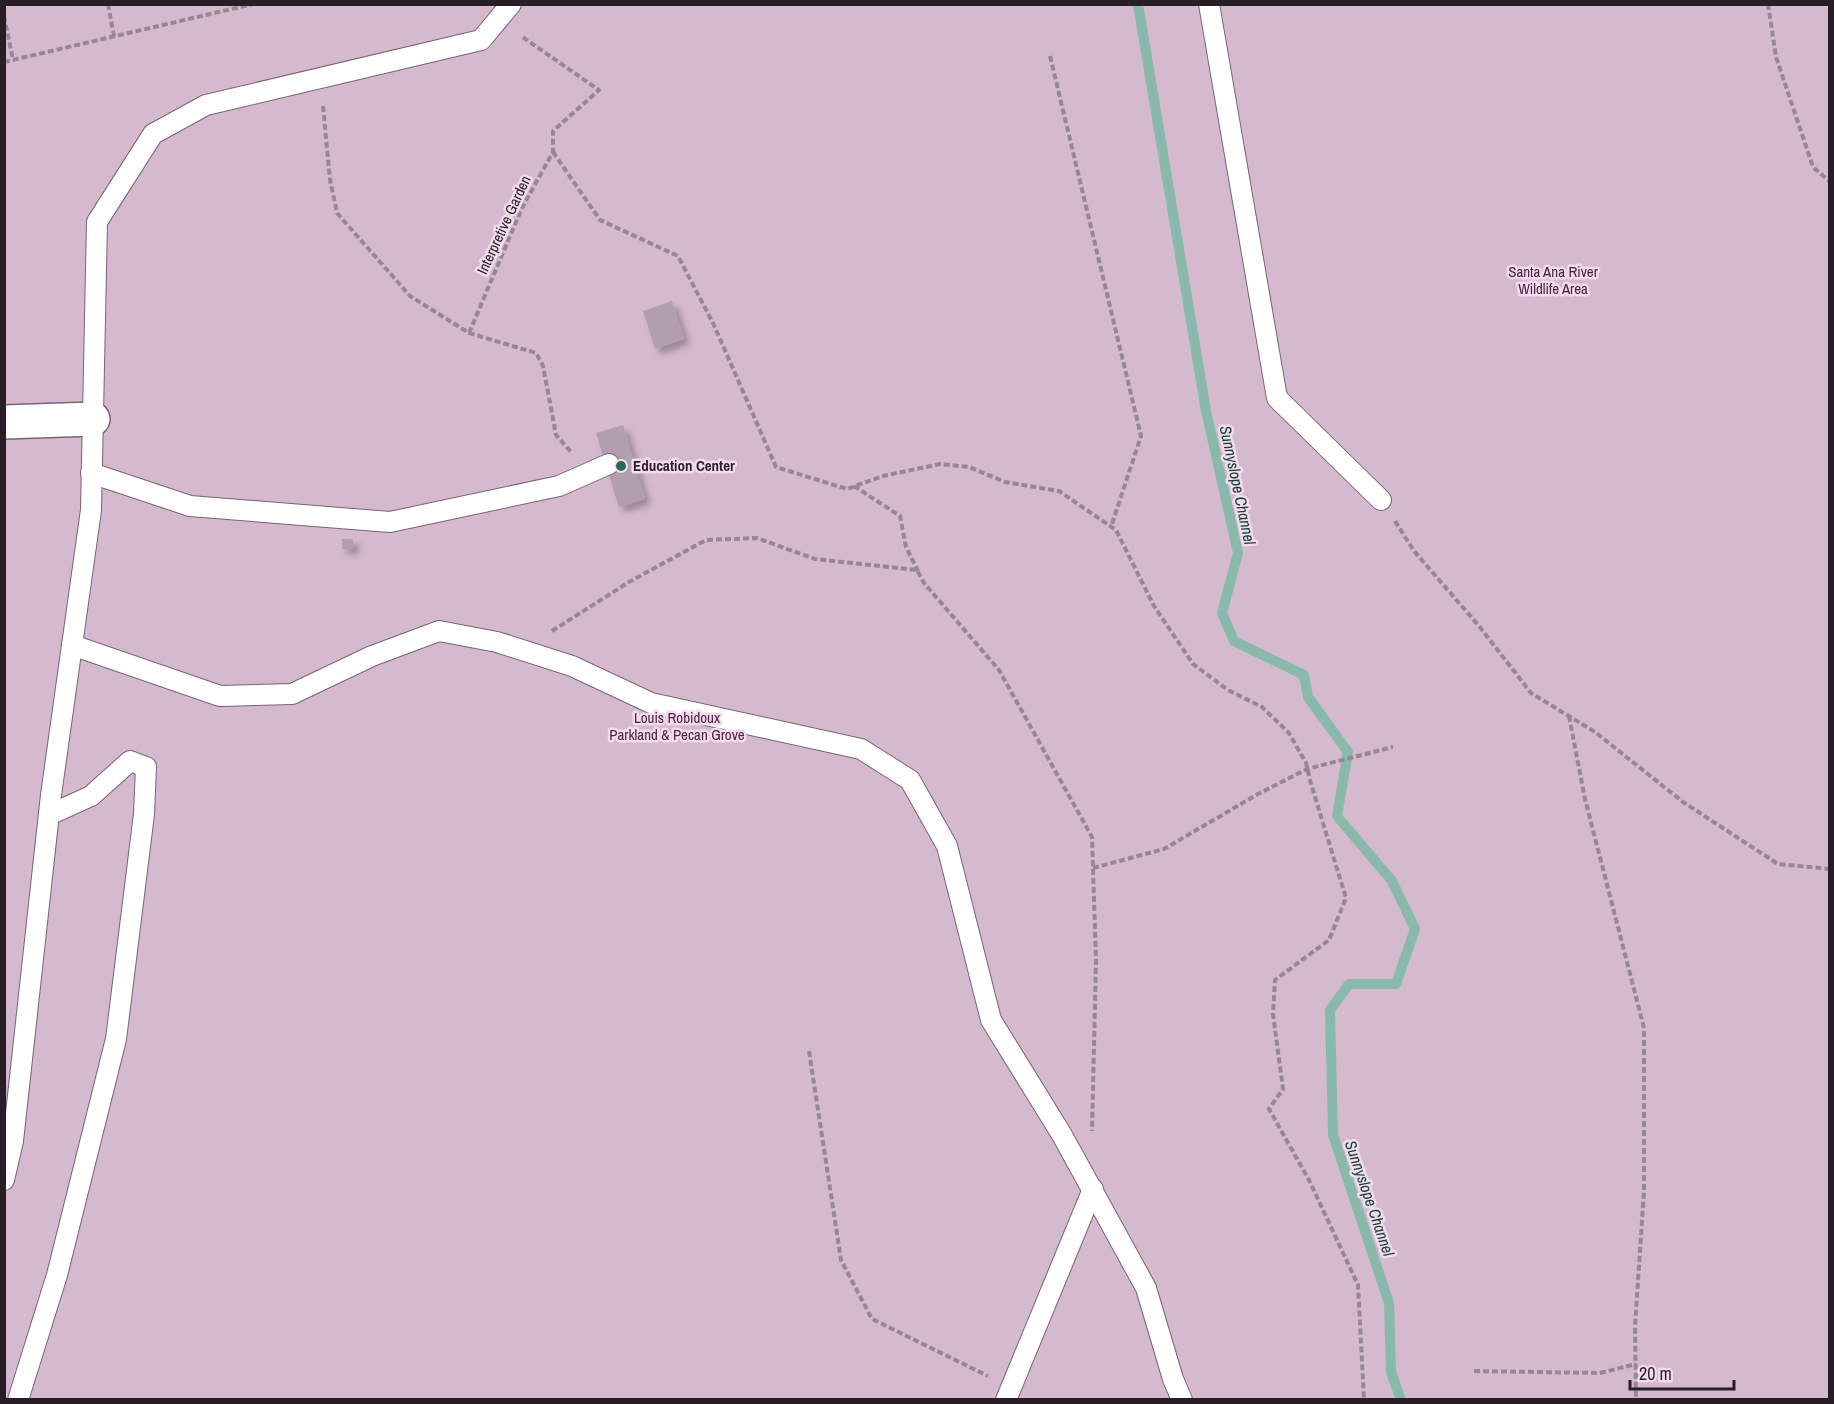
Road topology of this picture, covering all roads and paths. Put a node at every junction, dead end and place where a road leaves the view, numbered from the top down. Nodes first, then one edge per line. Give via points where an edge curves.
1 (108, 4) edge
2 (253, 4) edge
3 (511, 4) edge
4 (1209, 4) edge
5 (1768, 4) edge
6 (4, 16) edge
7 (498, 20) junction
8 (114, 36) junction
9 (1050, 56) dead end
10 (13, 60) junction
11 (4, 62) edge
12 (325, 77) junction
13 (553, 152) junction
14 (1830, 182) edge
15 (469, 333) junction
16 (93, 419) junction
17 (4, 422) edge
18 (609, 464) joint
19 (92, 473) junction
20 (854, 486) junction
21 (1381, 500) joint
22 (1112, 526) junction
23 (924, 583) junction
24 (72, 645) junction
25 (523, 651) junction
26 (1569, 716) junction
27 (1393, 747) dead end
28 (1307, 769) junction
29 (49, 815) junction
30 (1093, 868) junction
31 (1830, 869) edge
32 (809, 1051) dead end
33 (4, 1180) edge
34 (1093, 1189) junction
35 (1636, 1364) junction
36 (1474, 1371) dead end
37 (1008, 1393) edge
38 (18, 1400) edge
39 (1182, 1400) edge
40 (1364, 1400) edge
41 (1636, 1400) edge

1 - 8 path
2 - 8 path
3 - 7 lane
4 - 21 lane via 1277,398
5 - 14 path via 1776,57 1813,167
6 - 10 path
7 - 12 lane via 481,40
7 - 13 path, Interpretive Garden via 599,90 553,131
8 - 10 path
9 - 22 path via 1141,436
10 - 11 path
12 - 15 path via 323,113 337,213 411,296
12 - 16 lane via 206,105 153,134 97,222
13 - 15 path, Interpretive Garden via 522,208
13 - 20 path via 600,220 678,256 713,323 776,467 847,489
15 - 18 path via 536,352 543,366 556,435 572,453
16 - 17 street
16 - 19 lane
18 - 19 lane via 559,486 390,522 190,506
19 - 24 lane via 91,510
20 - 22 path via 940,464 969,467 1005,482 1059,491
20 - 23 path via 900,516 906,547
21 - 26 path via 1414,551 1531,693
22 - 28 path via 1154,606 1193,664 1228,690 1262,707 1289,733
23 - 25 path via 916,570 815,559 758,538 706,540 628,582
23 - 30 path via 999,670 1092,837
24 - 25 lane via 220,696 292,694 372,656 439,631
24 - 29 lane
25 - 34 lane via 572,666 651,703 861,749 910,780 947,846 991,1020
26 - 31 path via 1683,802 1778,864
26 - 35 path via 1585,799 1644,1028 1644,1191
27 - 28 path
28 - 30 path via 1164,849
28 - 40 path via 1346,898 1329,940 1275,980 1273,1014 1283,1089 1269,1109 1309,1180 1358,1285
29 - 33 lane via 13,1141
29 - 38 lane via 91,796 130,761 146,767 144,814 116,1039 57,1275
30 - 34 path
32 - 37 path via 841,1260 872,1319
34 - 37 lane
34 - 39 lane via 1146,1288
35 - 36 path via 1600,1373
35 - 41 path

